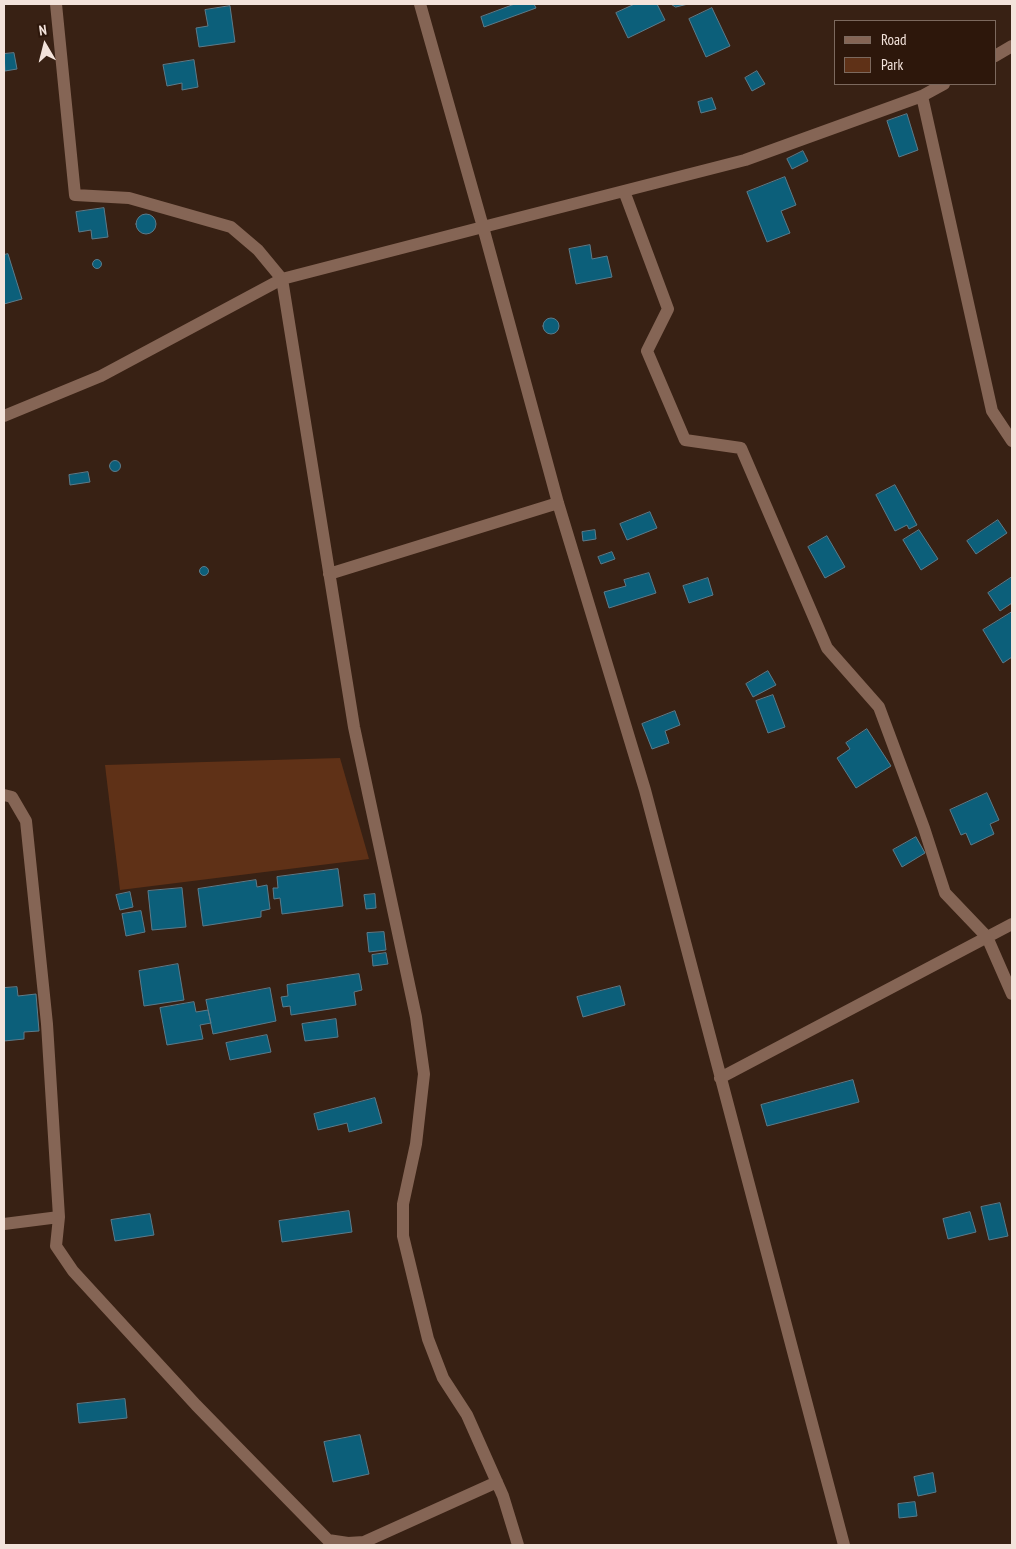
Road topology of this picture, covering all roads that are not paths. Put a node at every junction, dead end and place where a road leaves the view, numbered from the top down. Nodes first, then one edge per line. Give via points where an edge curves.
1 (56, 4) edge
2 (420, 4) edge
3 (1012, 46) edge
4 (996, 55) edge
5 (942, 85) edge
6 (922, 96) junction
7 (624, 191) junction
8 (483, 227) junction
9 (282, 279) junction
10 (4, 416) edge
11 (1012, 441) edge
12 (558, 503) junction
13 (329, 574) junction
14 (4, 795) edge
15 (1012, 924) edge
16 (986, 937) junction
17 (1012, 994) edge
18 (720, 1078) junction
19 (59, 1217) junction
20 (4, 1224) edge
21 (496, 1482) junction
22 (518, 1545) edge
23 (844, 1545) edge

1 - 9 street via 75,195 129,198 230,226 258,250
2 - 8 street
3 - 4 street
5 - 6 street
6 - 7 street via 745,160
6 - 11 street via 992,411
7 - 8 street
7 - 16 street via 668,309 647,351 685,440 741,448 827,648 879,707 945,893
8 - 9 street
8 - 12 street
9 - 10 street via 101,376
9 - 13 street
12 - 13 street
12 - 18 street via 645,790
13 - 21 street via 354,727 416,1017 424,1074 416,1144 403,1204 403,1236 428,1340 443,1378 467,1415
14 - 19 street via 12,797 26,822 47,1024
15 - 16 street
16 - 17 street
16 - 18 street
18 - 23 street
19 - 20 street
19 - 21 street via 56,1246 73,1271 196,1405 328,1540 364,1542
21 - 22 street

